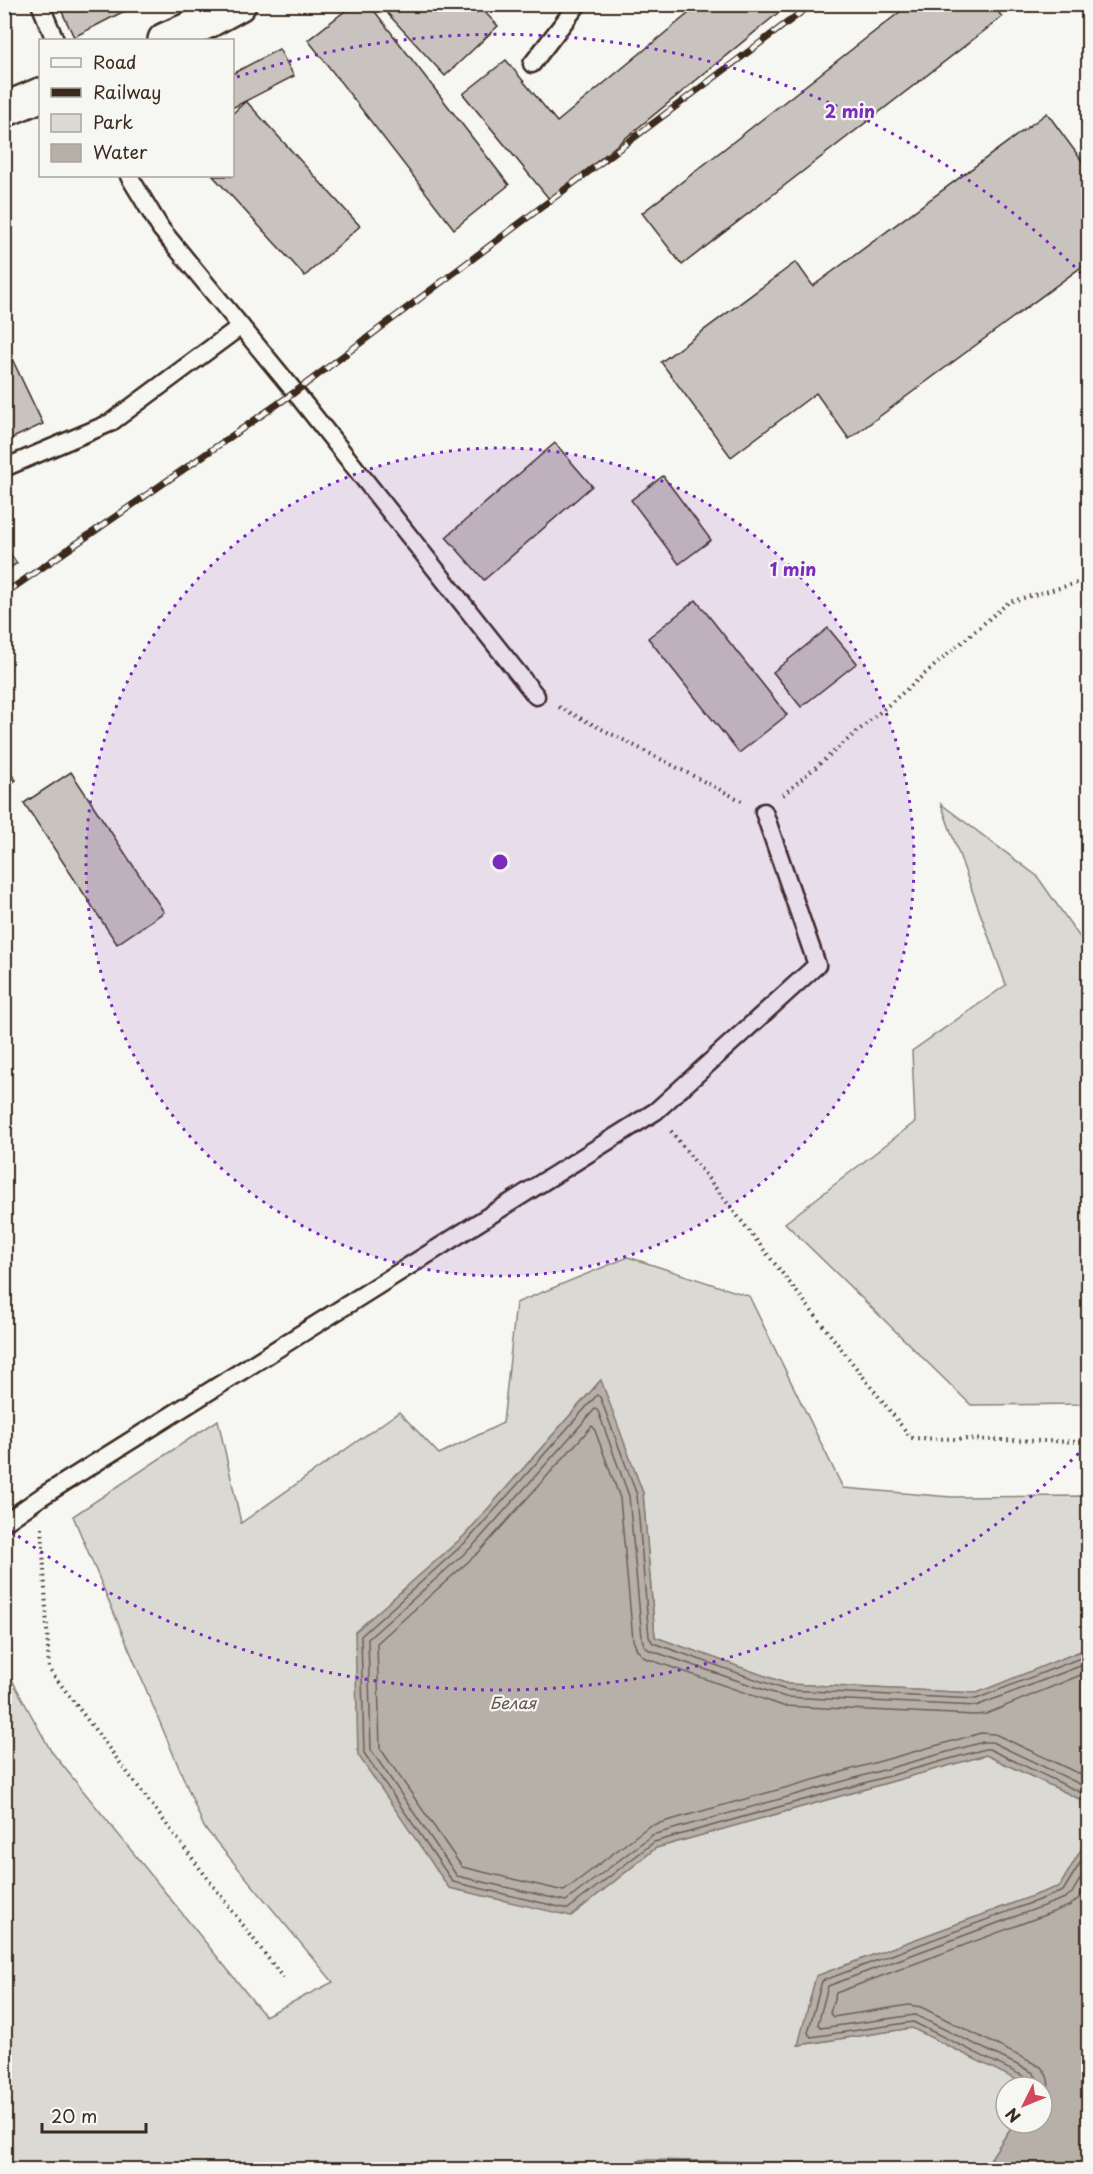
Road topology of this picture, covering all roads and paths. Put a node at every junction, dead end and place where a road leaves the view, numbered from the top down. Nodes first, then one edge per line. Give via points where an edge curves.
1 (40, 4) edge
2 (239, 4) edge
3 (578, 4) edge
4 (55, 39) edge
5 (167, 39) edge
6 (532, 64) dead end
7 (39, 95) edge
8 (4, 110) edge
9 (130, 177) edge
10 (241, 326) junction
11 (4, 468) edge
12 (1089, 580) edge
13 (536, 696) joint
14 (764, 812) junction
15 (656, 1111) junction
16 (1089, 1442) edge
17 (41, 1497) junction
18 (4, 1523) edge
19 (283, 1978) dead end

1 - 4 lane
2 - 5 street
3 - 6 lane
7 - 8 street
9 - 10 lane via 161,229
10 - 11 lane via 110,423
10 - 13 lane
12 - 14 path via 1010,602
13 - 14 path
14 - 15 lane via 817,965
15 - 16 path via 911,1438
15 - 17 lane
17 - 18 lane
17 - 19 path via 49,1670

